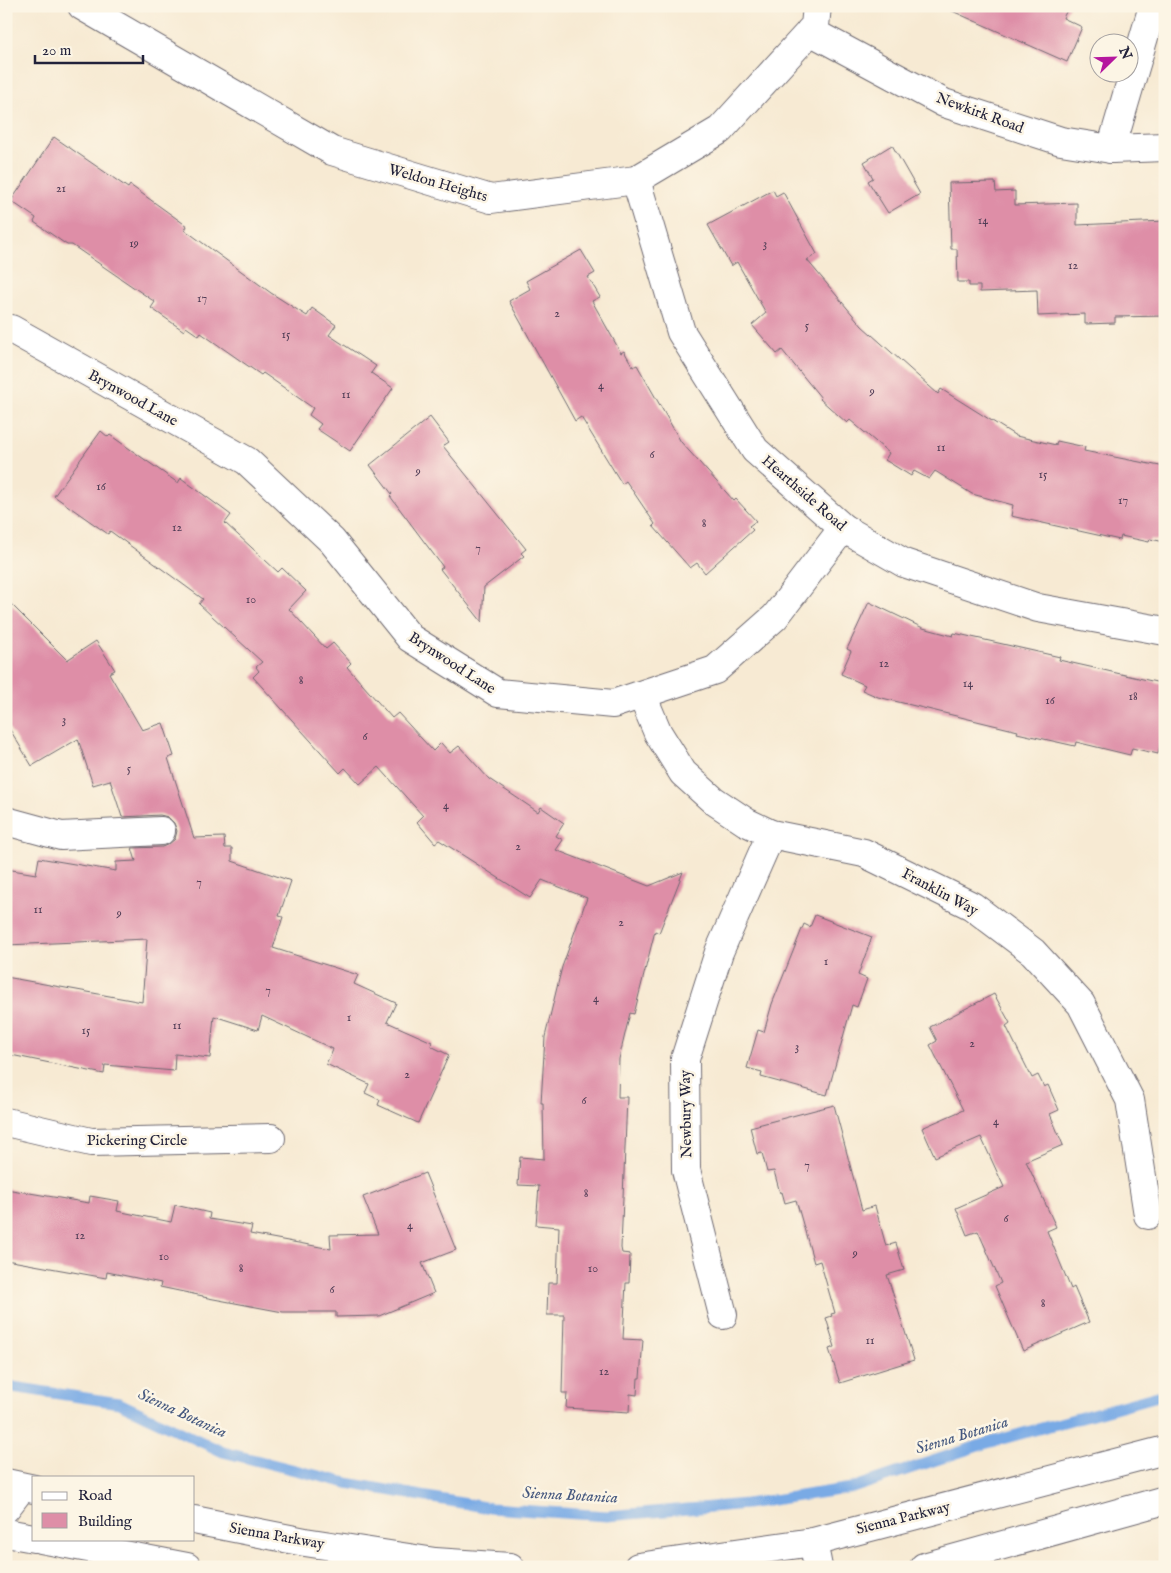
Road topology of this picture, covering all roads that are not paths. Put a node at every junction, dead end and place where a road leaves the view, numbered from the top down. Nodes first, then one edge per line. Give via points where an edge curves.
1 (82, 6) edge
2 (1154, 6) edge
3 (814, 18) edge
4 (1165, 147) edge
5 (1112, 149) junction
6 (636, 180) junction
7 (11, 329) dead end
8 (843, 528) junction
9 (1165, 631) edge
10 (642, 695) junction
11 (6, 821) edge
12 (161, 831) dead end
13 (771, 834) junction
14 (6, 1122) edge
15 (271, 1138) dead end
16 (1148, 1215) dead end
17 (723, 1315) dead end
18 (1165, 1450) edge
19 (1165, 1500) edge
20 (195, 1520) edge
21 (6, 1533) edge
22 (32, 1538) edge
23 (46, 1540) edge
24 (816, 1554) edge
25 (187, 1567) edge
26 (510, 1567) edge
27 (638, 1567) edge
28 (924, 1567) edge

1 - 6 street, Weldon Heights via 332,151 491,199
2 - 5 street
3 - 5 street, Newkirk Road via 944,103 1060,141
3 - 6 street, Weldon Heights via 720,130
4 - 5 street, Newkirk Road
6 - 8 street, Hearthside Road via 681,332 755,450
7 - 10 street, Brynwood Lane via 247,461 332,541 410,638 498,693 613,704
8 - 9 street, Hearthside Road via 904,563 1038,608
8 - 10 street, Brynwood Lane via 775,617 715,670
10 - 13 street, Franklin Way via 658,733 683,773 713,800
11 - 12 street via 61,836
13 - 16 street, Franklin Way via 864,853 972,906 1033,952 1081,1004 1130,1100
13 - 17 street, Newbury Way via 719,952 685,1059 686,1170
14 - 15 street, Pickering Circle via 91,1142
18 - 24 street, Sienna Parkway
19 - 28 street
20 - 26 street, Sienna Parkway via 305,1542 435,1562
21 - 22 street
23 - 25 street
24 - 27 street, Sienna Parkway

